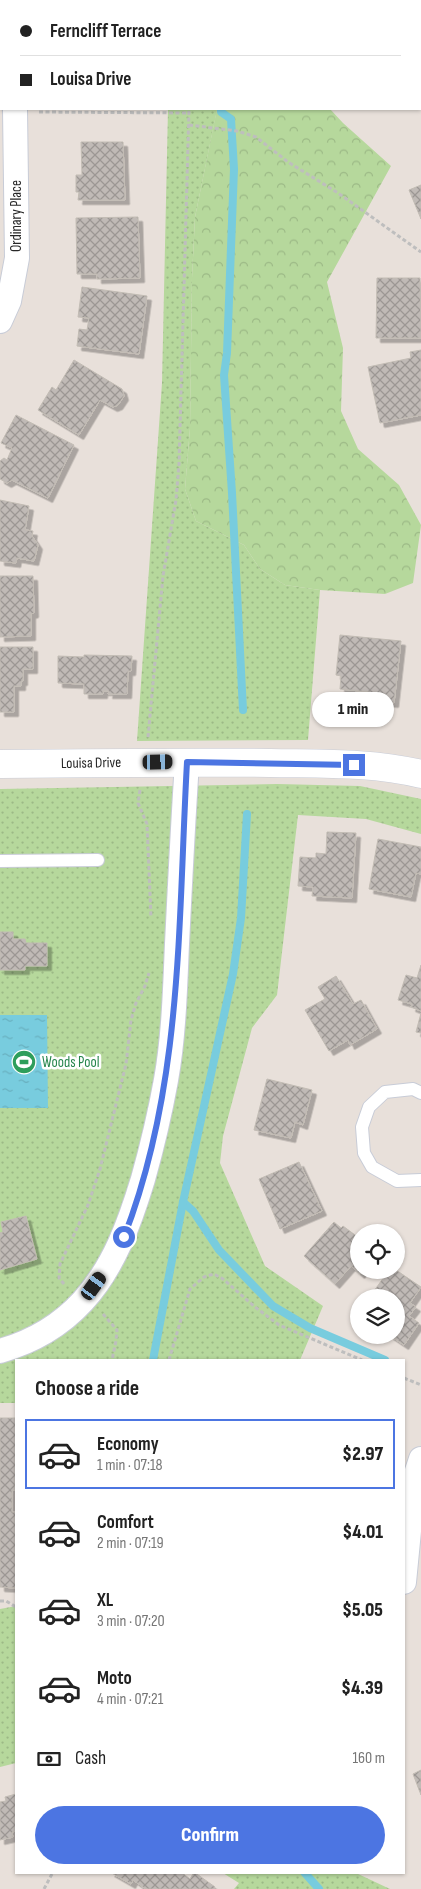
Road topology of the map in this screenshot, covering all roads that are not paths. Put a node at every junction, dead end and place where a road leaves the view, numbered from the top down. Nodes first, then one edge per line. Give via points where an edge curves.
1 (15, 110) edge
2 (0, 321) edge
3 (187, 762) junction
4 (0, 764) edge
5 (421, 774) edge
6 (98, 860) dead end
7 (0, 861) edge
8 (421, 1093) edge
9 (421, 1180) edge
10 (0, 1351) edge
11 (421, 1459) edge
12 (405, 1572) edge

1 - 2 street, Ordinary Place via 17,258 9,301
3 - 4 street, Louisa Drive
3 - 5 street, Louisa Drive via 354,765
3 - 10 street via 172,1031 154,1137 133,1212 124,1237 84,1300 37,1337
6 - 7 lane
8 - 9 lane via 413,1089 385,1092 368,1107 362,1127 364,1153 372,1167 397,1181
11 - 12 street via 414,1480

